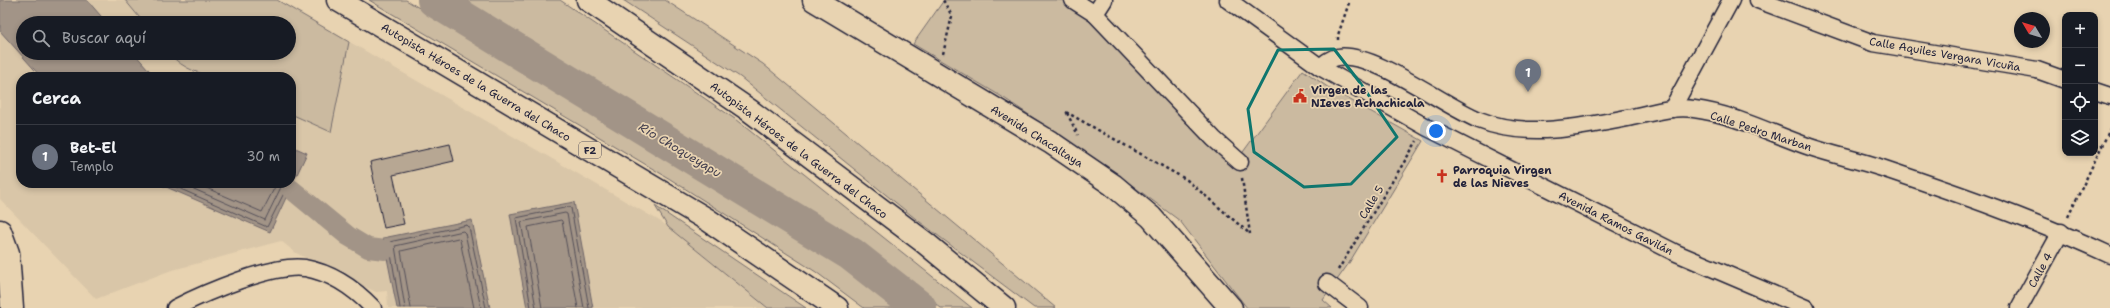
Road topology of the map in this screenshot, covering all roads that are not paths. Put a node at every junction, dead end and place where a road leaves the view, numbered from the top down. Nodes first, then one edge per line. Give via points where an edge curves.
1 (338, 0) edge
2 (588, 0) edge
3 (814, 0) edge
4 (1073, 0) edge
5 (1104, 0) edge
6 (1228, 0) edge
7 (1731, 0) edge
8 (1758, 0) edge
9 (1095, 14) junction
10 (1320, 67) junction
11 (2062, 79) edge
12 (2098, 91) edge
13 (2110, 96) edge
14 (1672, 109) junction
15 (1240, 162) road end
16 (0, 231) edge
17 (2061, 232) junction
18 (2110, 255) edge
19 (1327, 283) road end
20 (12, 308) edge
21 (175, 308) edge
22 (373, 308) edge
23 (836, 308) edge
24 (1004, 308) edge
25 (1231, 308) edge
26 (1360, 308) edge
27 (1806, 308) edge
28 (2019, 308) edge

1 - 23 main road, Autopista Héroes de la Guerra del Chaco / F2 via 708,220
2 - 24 main road, Autopista Héroes de la Guerra del Chaco via 749,110 924,242
3 - 25 main road, Avenida Chacaltaya via 1050,142 1113,185 1151,217
4 - 9 street
5 - 9 street
6 - 10 street, Avenida Ramos Gavilán
7 - 14 street
8 - 11 street, Calle Aquiles Vergara Vicuña via 1873,43 2037,70
9 - 15 street
10 - 14 street, Calle Pedro Marban via 1328,60 1340,56 1376,65 1465,114 1486,123 1514,130 1562,128
10 - 27 street, Avenida Ramos Gavilán via 1426,127 1674,252
12 - 13 street
14 - 17 street, Calle Pedro Marban via 1693,109 1738,121 1809,147 1882,168
16 - 20 main road via 8,253
17 - 18 street, Calle Pedro Marban
17 - 28 street, Calle 4
19 - 26 street
21 - 22 street via 235,282 287,268 321,272 355,291

